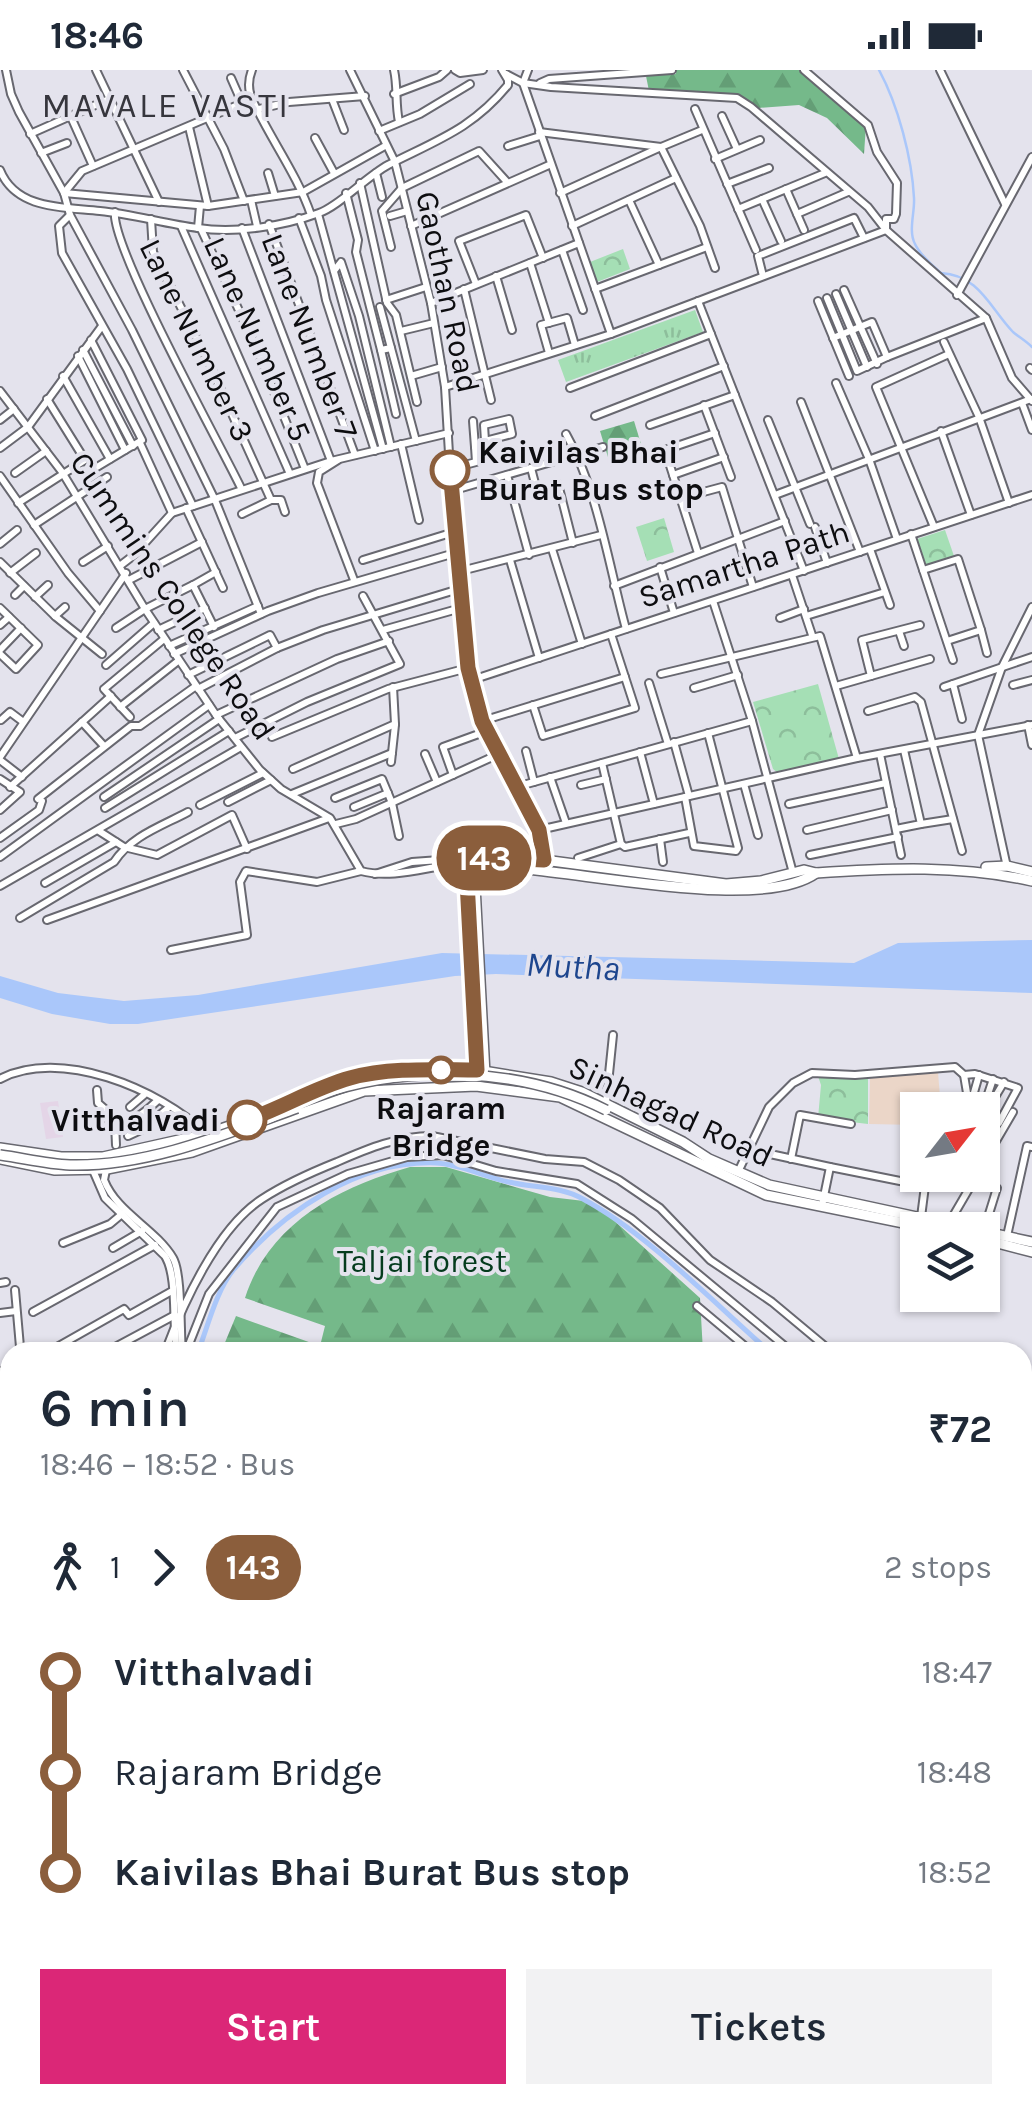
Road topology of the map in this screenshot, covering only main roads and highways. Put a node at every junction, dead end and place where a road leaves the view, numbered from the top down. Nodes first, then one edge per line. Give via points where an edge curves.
1 (471, 863) junction
2 (543, 865) junction
3 (1007, 871) junction
4 (1032, 872) edge
5 (1032, 881) edge
6 (481, 1070) junction
7 (481, 1087) junction
8 (324, 1104) junction
9 (285, 1107) junction
10 (606, 1107) junction
11 (0, 1153) edge
12 (822, 1202) junction
13 (900, 1214) edge
14 (900, 1221) edge
15 (1000, 1234) edge
16 (1032, 1242) edge
17 (1000, 1244) edge
18 (1032, 1252) edge

1 - 2 main road
1 - 2 main road
1 - 6 main road
2 - 3 main road via 726,884 794,878 804,870
3 - 4 main road
3 - 5 main road
6 - 7 main road
6 - 9 main road, Sinhagad Road via 353,1077
6 - 10 main road, Sinhagad Road via 551,1082
7 - 8 main road, Sinhagad Road via 364,1091
7 - 12 main road, Sinhagad Road via 560,1097 765,1194
8 - 11 main road, bridge via 186,1146 106,1162 51,1164
8 - 11 main road, Sinhagad Road via 192,1152 107,1169 55,1170
9 - 10 main road, bridge via 372,1080 456,1075 549,1087
9 - 11 main road, Sinhagad Road via 206,1134 103,1157
10 - 12 main road, Sinhagad Road via 709,1160
12 - 13 main road, Sinhagad Road
12 - 14 main road, Sinhagad Road
15 - 16 main road, Sinhagad Road
17 - 18 main road

